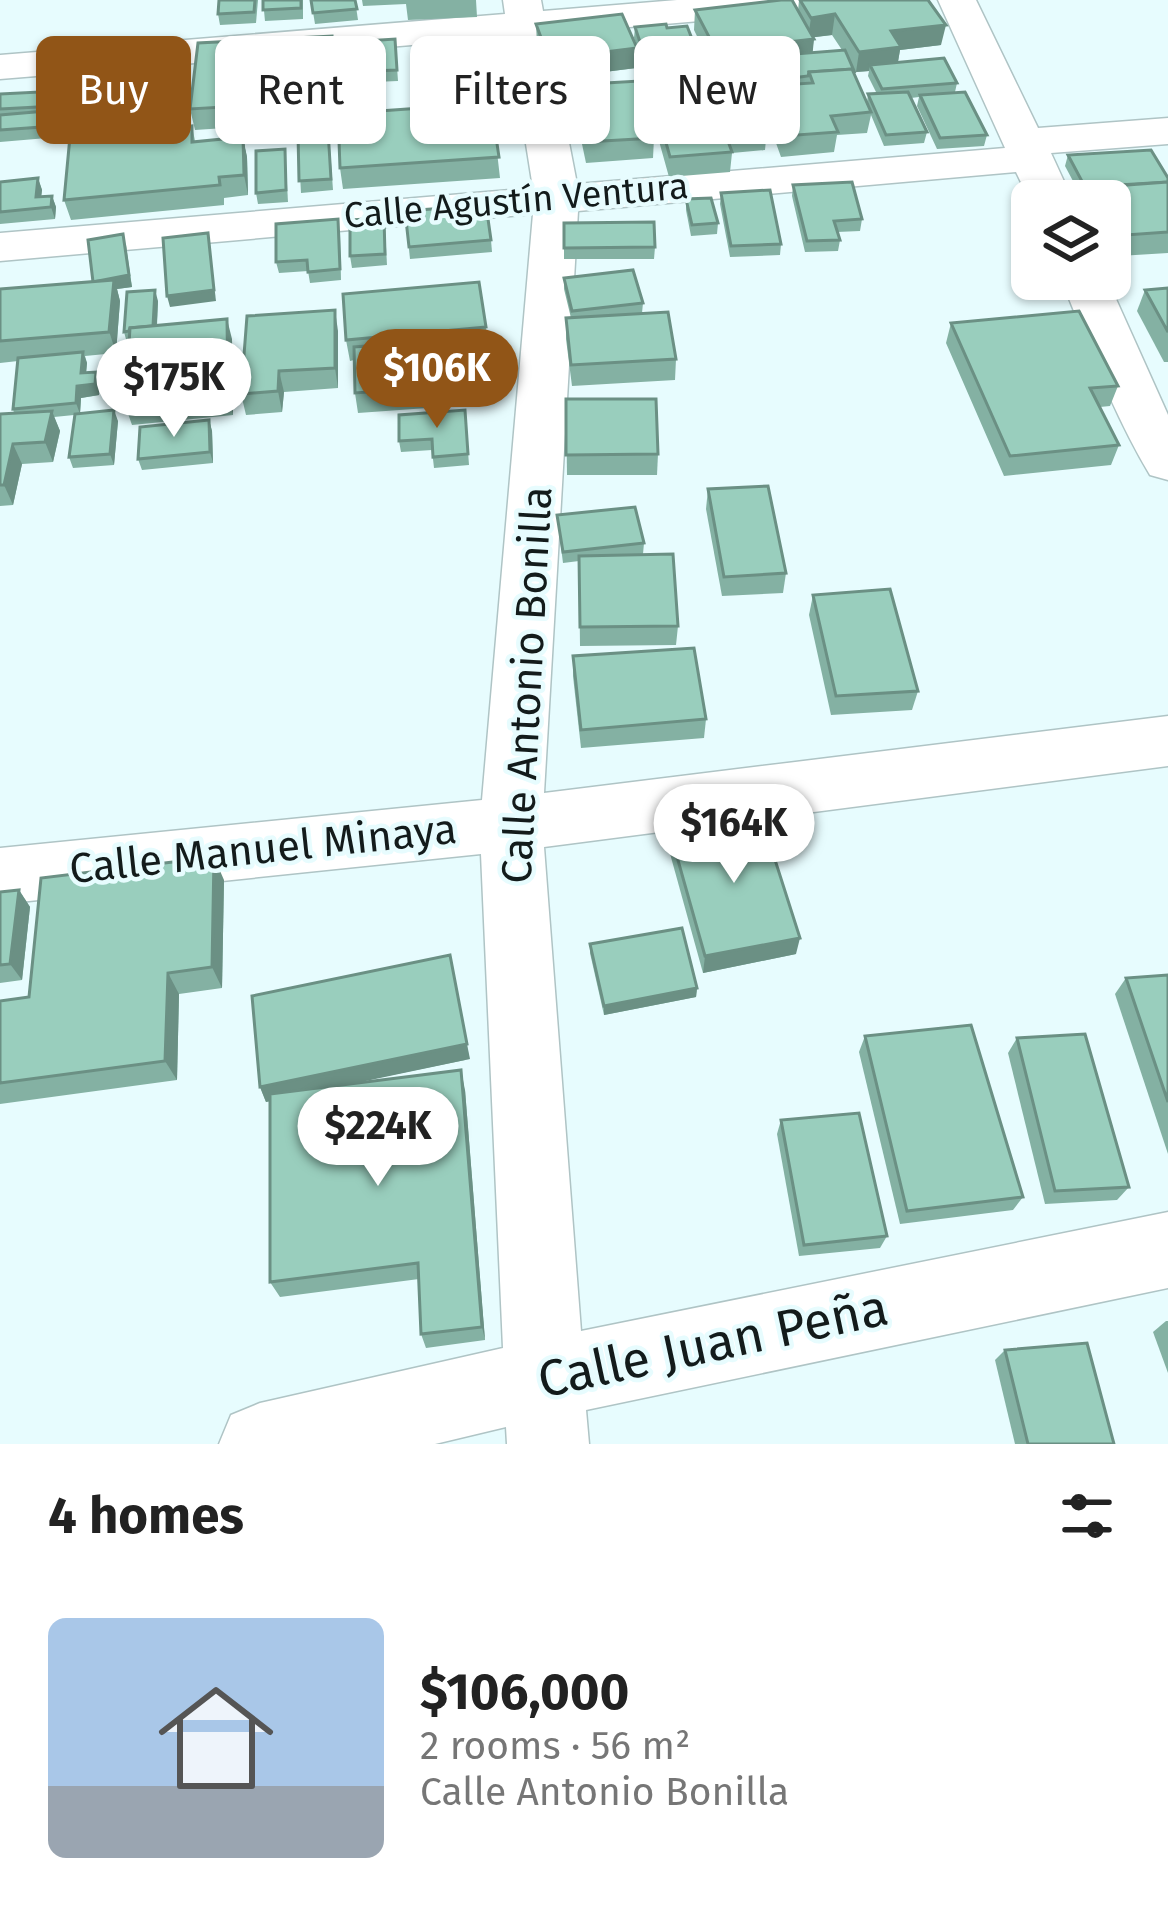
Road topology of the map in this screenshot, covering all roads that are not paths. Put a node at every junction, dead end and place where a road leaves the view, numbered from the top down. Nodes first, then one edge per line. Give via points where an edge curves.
1 (818, 0) edge
2 (957, 0) edge
3 (524, 13) edge
4 (0, 67) edge
5 (1168, 131) edge
6 (1030, 150) junction
7 (1042, 180) edge
8 (556, 197) junction
9 (0, 247) edge
10 (1096, 300) edge
11 (1153, 404) edge
12 (1168, 462) edge
13 (1168, 741) edge
14 (511, 824) junction
15 (0, 876) edge
16 (1168, 1250) edge
17 (548, 1411) edge
18 (260, 1444) edge

1 - 3 street
2 - 6 street
3 - 4 street
3 - 8 street, Calle Antonio Bonilla
5 - 6 street, Calle Agustín Ventura
6 - 7 street
6 - 8 street, Calle Agustín Ventura
8 - 9 street, Calle Agustín Ventura
8 - 14 street, Calle Antonio Bonilla
10 - 11 street
11 - 12 street
13 - 14 street, Calle Manuel Minaya
14 - 15 street, Calle Manuel Minaya
14 - 17 street, Calle Antonio Bonilla
16 - 17 street, Calle Juan Peña
17 - 18 street, Calle Juan Peña

